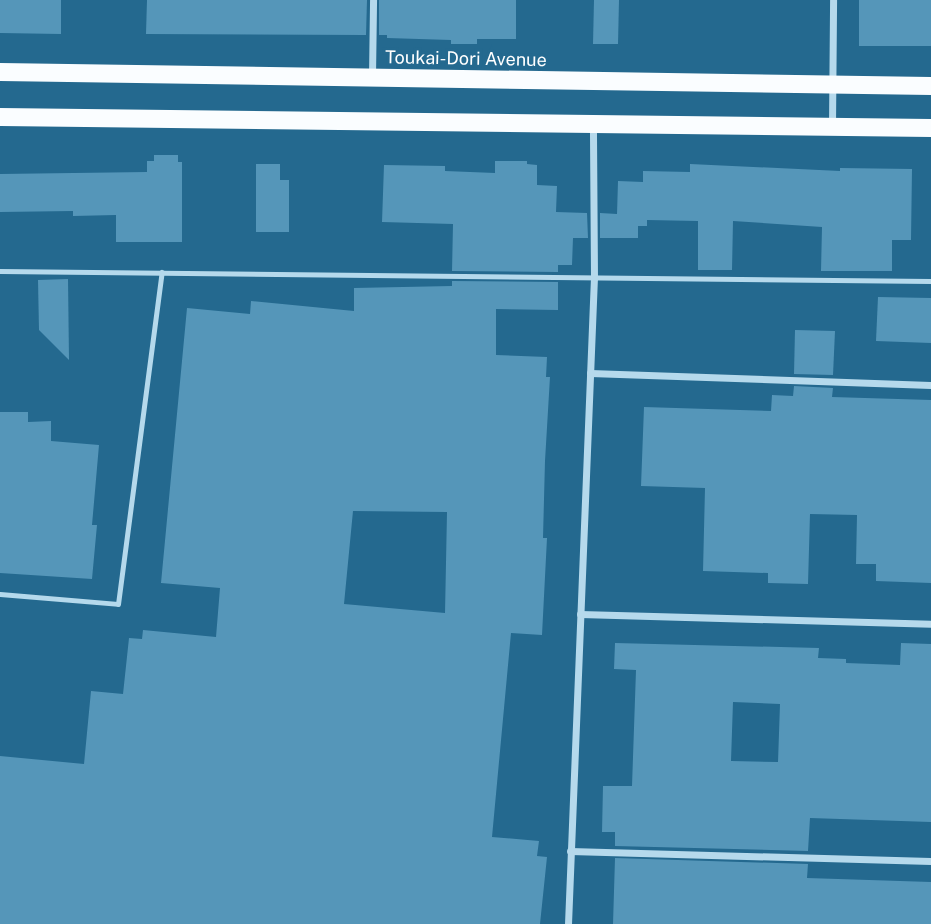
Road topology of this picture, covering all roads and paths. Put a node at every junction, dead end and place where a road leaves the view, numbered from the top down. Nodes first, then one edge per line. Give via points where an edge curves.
1 (373, 0) edge
2 (833, 0) edge
3 (0, 72) edge
4 (372, 79) junction
5 (832, 84) junction
6 (931, 86) edge
7 (0, 117) edge
8 (593, 125) junction
9 (832, 126) junction
10 (931, 128) edge
11 (0, 271) edge
12 (162, 272) junction
13 (594, 278) junction
14 (931, 281) edge
15 (590, 373) junction
16 (931, 385) edge
17 (0, 594) edge
18 (580, 614) junction
19 (931, 624) edge
20 (570, 851) junction
21 (931, 861) edge
22 (568, 924) edge

1 - 4 street
2 - 5 street
3 - 4 main road, Toukai-Dori Avenue
4 - 5 main road, Toukai-Dori Avenue
5 - 6 main road, Toukai-Dori Avenue
5 - 9 street
7 - 8 main road
8 - 9 main road
8 - 13 street
9 - 10 main road
11 - 12 lane
12 - 13 lane
12 - 17 lane via 118,604
13 - 14 lane
13 - 15 street
15 - 16 street
15 - 18 street
18 - 19 street
18 - 20 street
20 - 21 street
20 - 22 street

